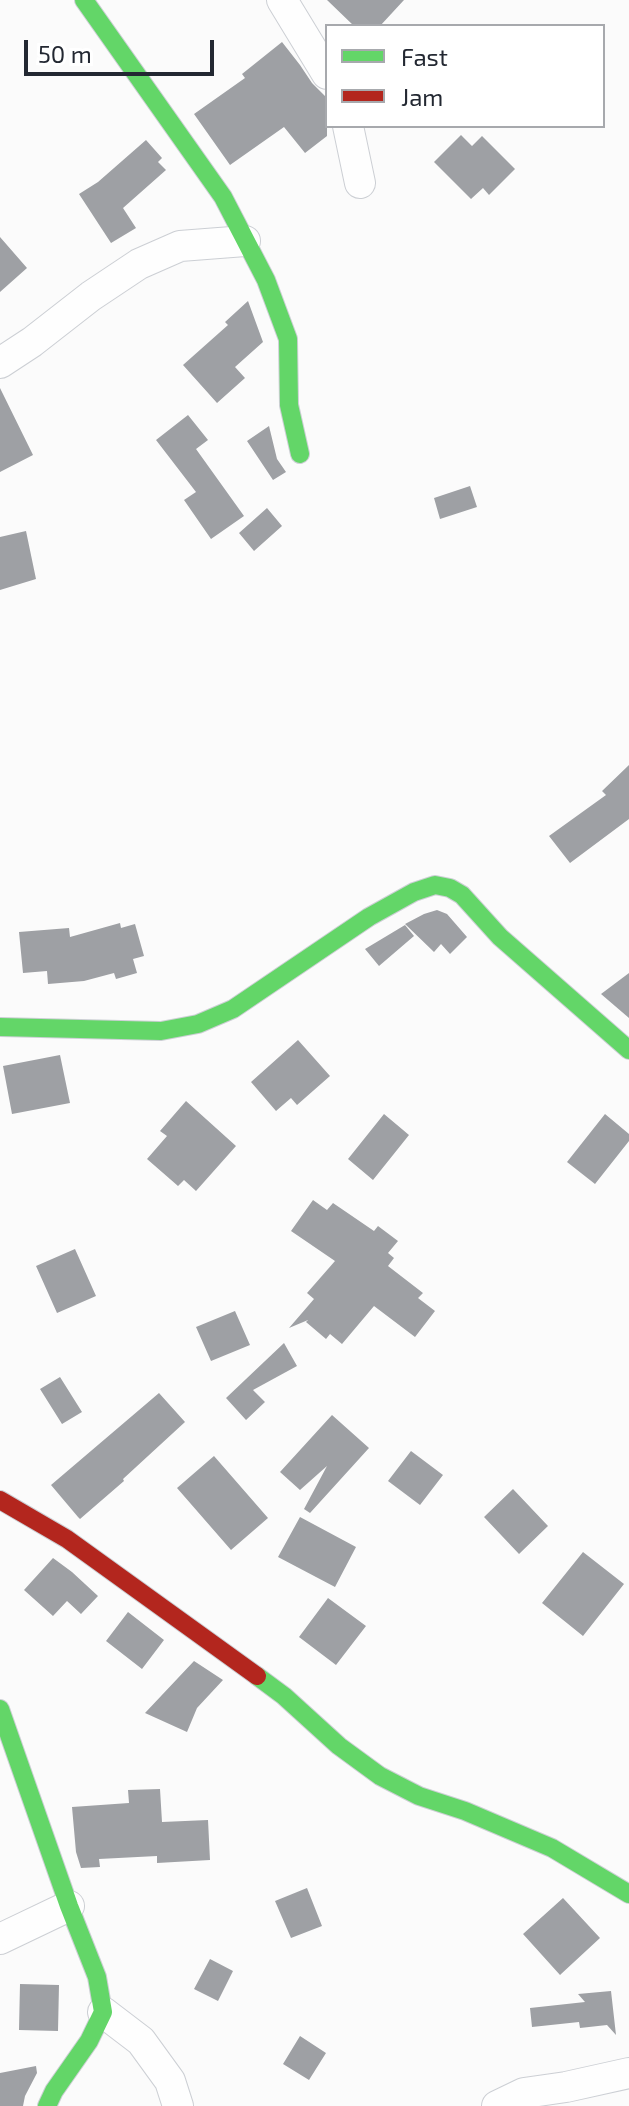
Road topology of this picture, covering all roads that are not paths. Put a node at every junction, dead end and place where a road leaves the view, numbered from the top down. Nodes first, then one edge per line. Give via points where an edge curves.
1 (84, 0) edge
2 (282, 0) edge
3 (325, 71) edge
4 (348, 128) edge
5 (360, 183) dead end
6 (245, 241) junction
7 (0, 363) edge
8 (300, 454) dead end
9 (0, 1027) edge
10 (629, 1050) edge
11 (0, 1500) edge
12 (0, 1709) edge
13 (629, 1894) edge
14 (69, 1906) junction
15 (0, 1939) edge
16 (103, 2012) junction
17 (629, 2073) edge
18 (47, 2106) edge
19 (178, 2106) edge
20 (497, 2106) edge

1 - 6 street via 223,197
2 - 3 street
4 - 5 street
6 - 7 street via 180,246 139,264
6 - 8 street via 288,339 289,405
9 - 10 street via 161,1031 198,1024 233,1009 369,917 435,885 462,895 500,937
11 - 13 street via 80,1548 234,1659 380,1776 552,1848
12 - 14 street
14 - 15 street
14 - 16 street via 97,1977
16 - 18 street
16 - 19 street via 141,2041 170,2081
17 - 20 street via 524,2093

